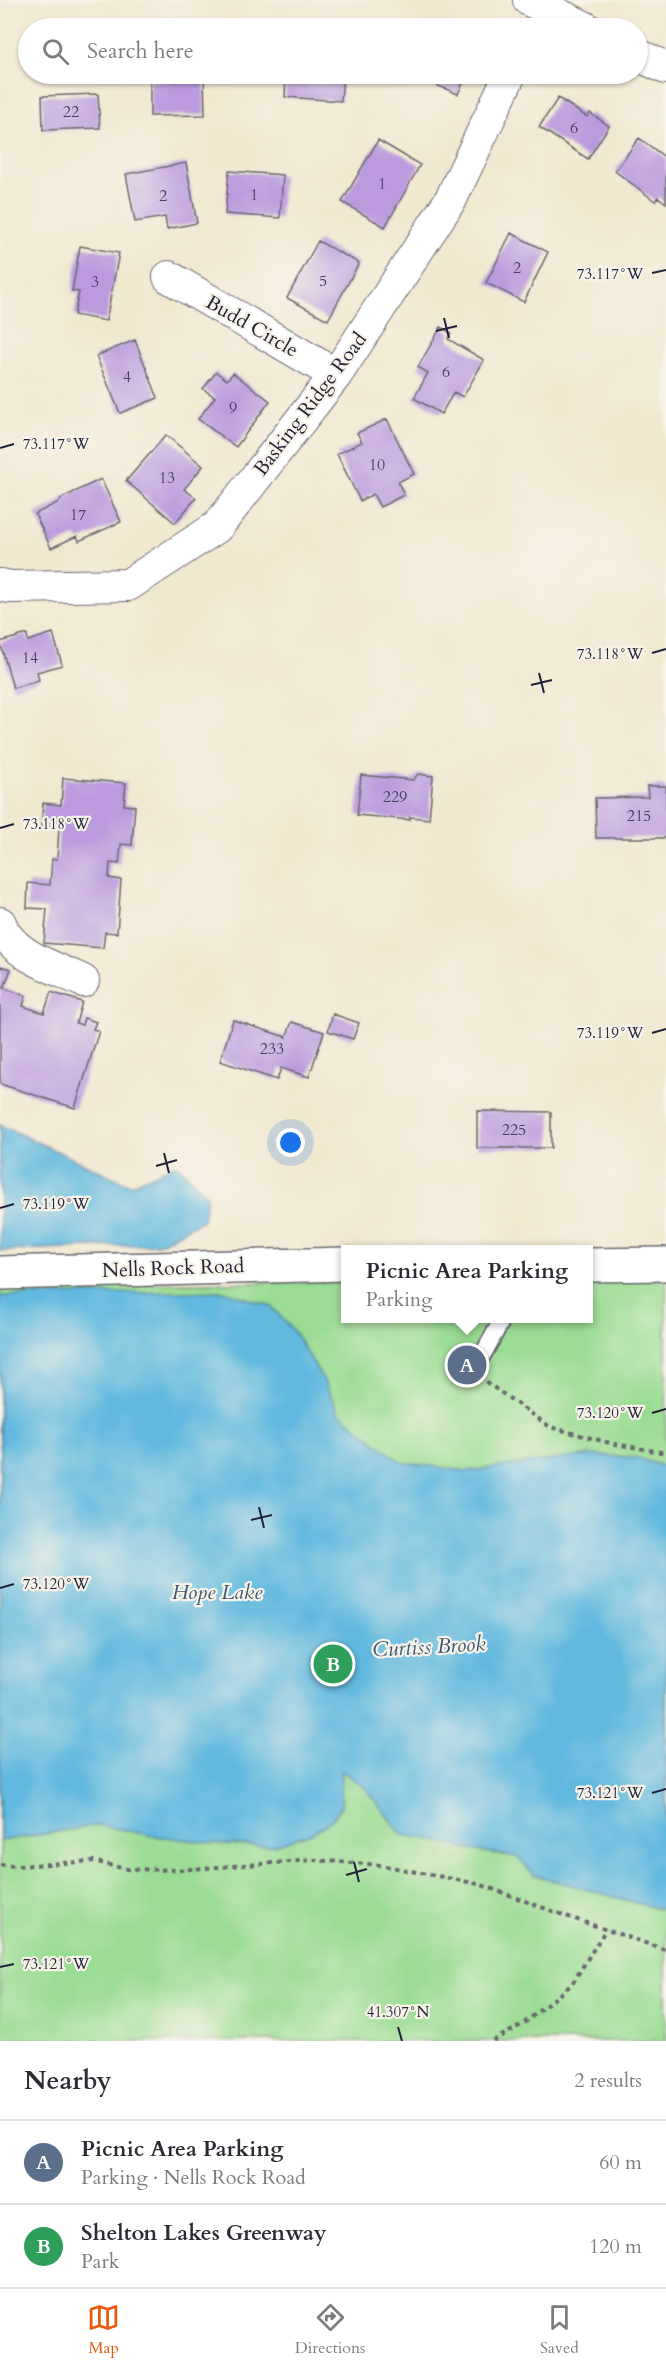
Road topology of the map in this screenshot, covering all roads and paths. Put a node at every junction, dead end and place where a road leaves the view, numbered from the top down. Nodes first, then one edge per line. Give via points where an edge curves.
1 (534, 11) edge
2 (555, 18) edge
3 (648, 61) edge
4 (666, 68) edge
5 (505, 84) edge
6 (169, 277) dead end
7 (336, 375) junction
8 (0, 585) edge
9 (0, 923) edge
10 (83, 981) dead end
11 (341, 1264) edge
12 (593, 1264) edge
13 (666, 1264) edge
14 (0, 1273) edge
15 (500, 1323) edge
16 (466, 1367) joint
17 (666, 1453) edge
18 (0, 1865) edge
19 (606, 1929) junction
20 (666, 1950) edge
21 (493, 2041) edge

1 - 2 street
3 - 4 street
5 - 7 street, Basking Ridge Road via 451,199
6 - 7 street, Budd Circle
7 - 8 street, Basking Ridge Road via 217,527 128,585
9 - 10 street via 22,952
11 - 14 main road, Nells Rock Road
12 - 13 main road
15 - 16 lane via 482,1356
16 - 17 path via 550,1427
18 - 19 path via 93,1861 126,1869 179,1870 314,1860 380,1865 480,1884
19 - 20 path
19 - 21 path via 572,1984 523,2024

